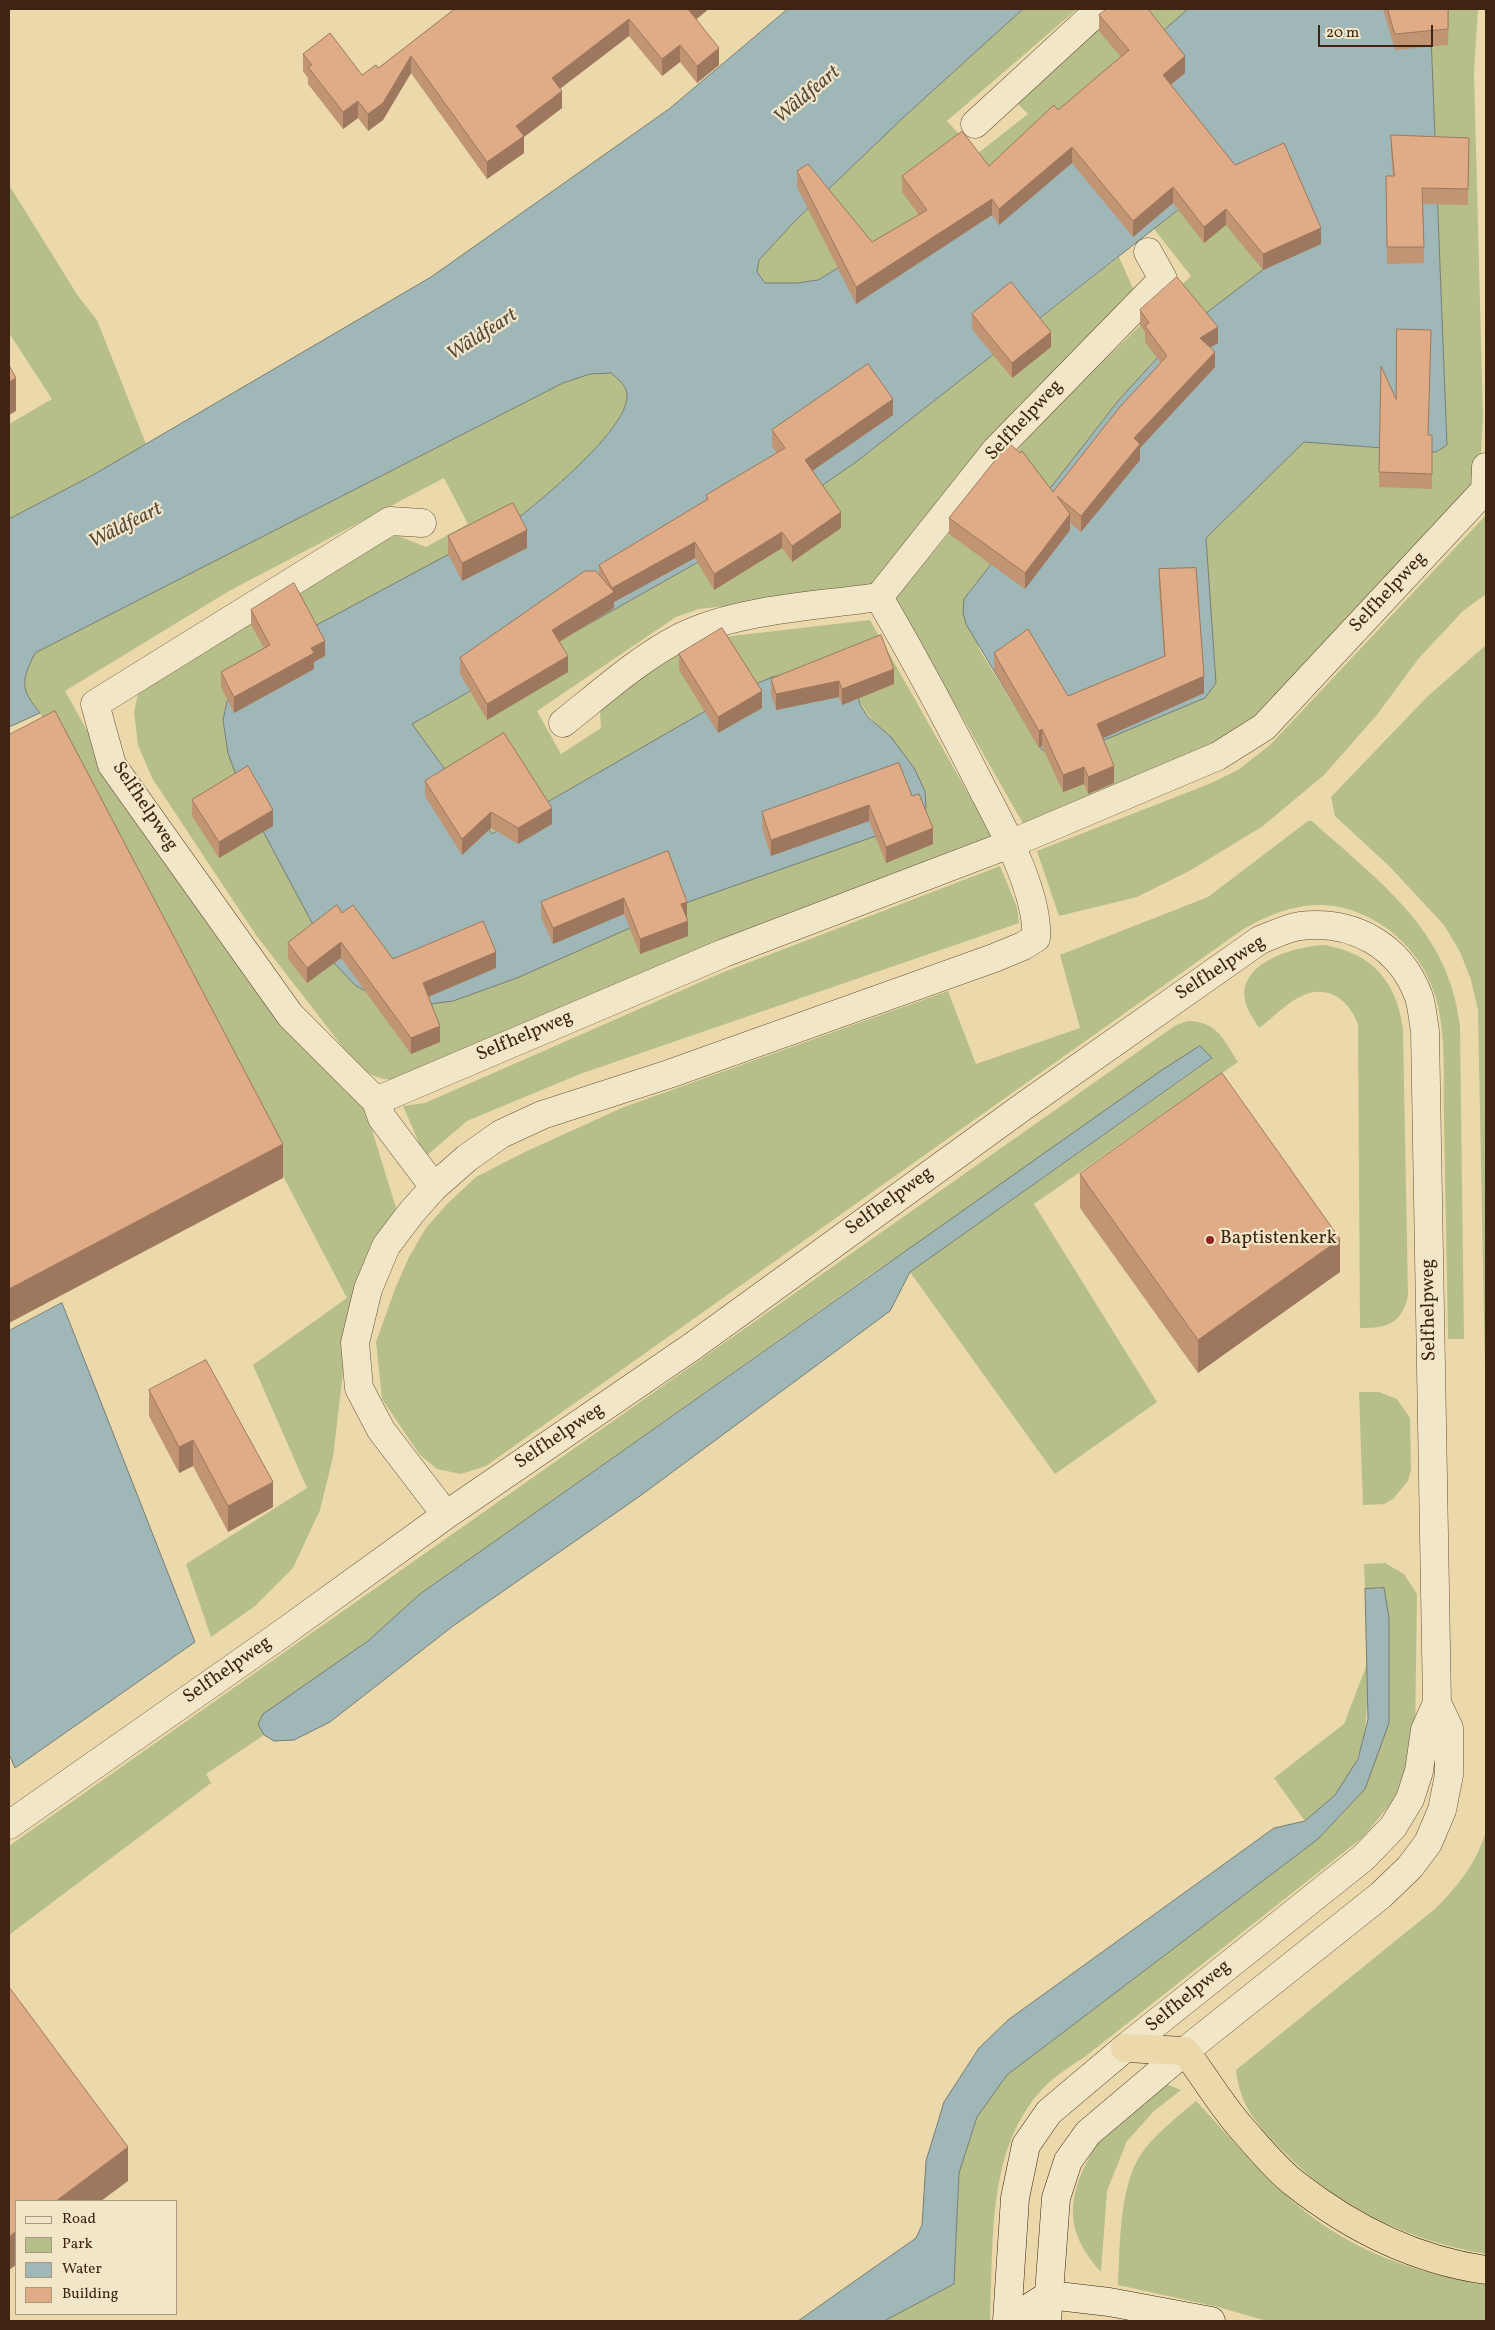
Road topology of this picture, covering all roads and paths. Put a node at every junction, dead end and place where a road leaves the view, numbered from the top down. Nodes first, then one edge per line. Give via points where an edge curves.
1 (1100, 9) edge
2 (975, 124) dead end
3 (1148, 252) dead end
4 (1486, 467) edge
5 (422, 523) dead end
6 (879, 597) junction
7 (563, 723) dead end
8 (1010, 844) junction
9 (376, 1101) junction
10 (434, 1187) junction
11 (446, 1515) junction
12 (1436, 1703) junction
13 (9, 1825) edge
14 (1125, 2048) junction
15 (1185, 2051) junction
16 (1486, 2270) edge
17 (1048, 2308) edge
18 (1008, 2321) edge
19 (1211, 2321) edge

1 - 2 street
3 - 6 street, Selfhelpweg via 1163,279 996,450
4 - 8 street, Selfhelpweg via 1485,490 1264,726 1218,756
5 - 9 street, Selfhelpweg via 390,521 95,704 112,765 290,1015
6 - 7 street via 741,616 681,637 626,673
6 - 8 street via 942,707
8 - 9 street, Selfhelpweg via 724,953
8 - 10 street via 1037,921 1036,938 1023,946 678,1071 542,1115 500,1134
9 - 10 street, Selfhelpweg via 382,1118
10 - 11 street via 386,1246 368,1289 356,1343 359,1388 381,1430
11 - 12 street, Selfhelpweg via 693,1346 1260,940 1298,926 1334,925 1371,937 1402,965 1419,997 1425,1031
11 - 13 street, Selfhelpweg
12 - 14 street, Selfhelpweg via 1425,1730 1419,1771 1410,1799 1393,1827 1363,1858
12 - 15 street, Selfhelpweg via 1448,1728 1449,1775 1442,1810 1428,1843 1410,1867 1381,1895
14 - 15 highway
14 - 18 street, Selfhelpweg via 1049,2112 1026,2145 1015,2198
15 - 16 highway via 1243,2130 1293,2183 1364,2231 1453,2265
15 - 17 street, Selfhelpweg via 1088,2133 1068,2161 1056,2198
17 - 18 street
17 - 19 street via 1109,2302

